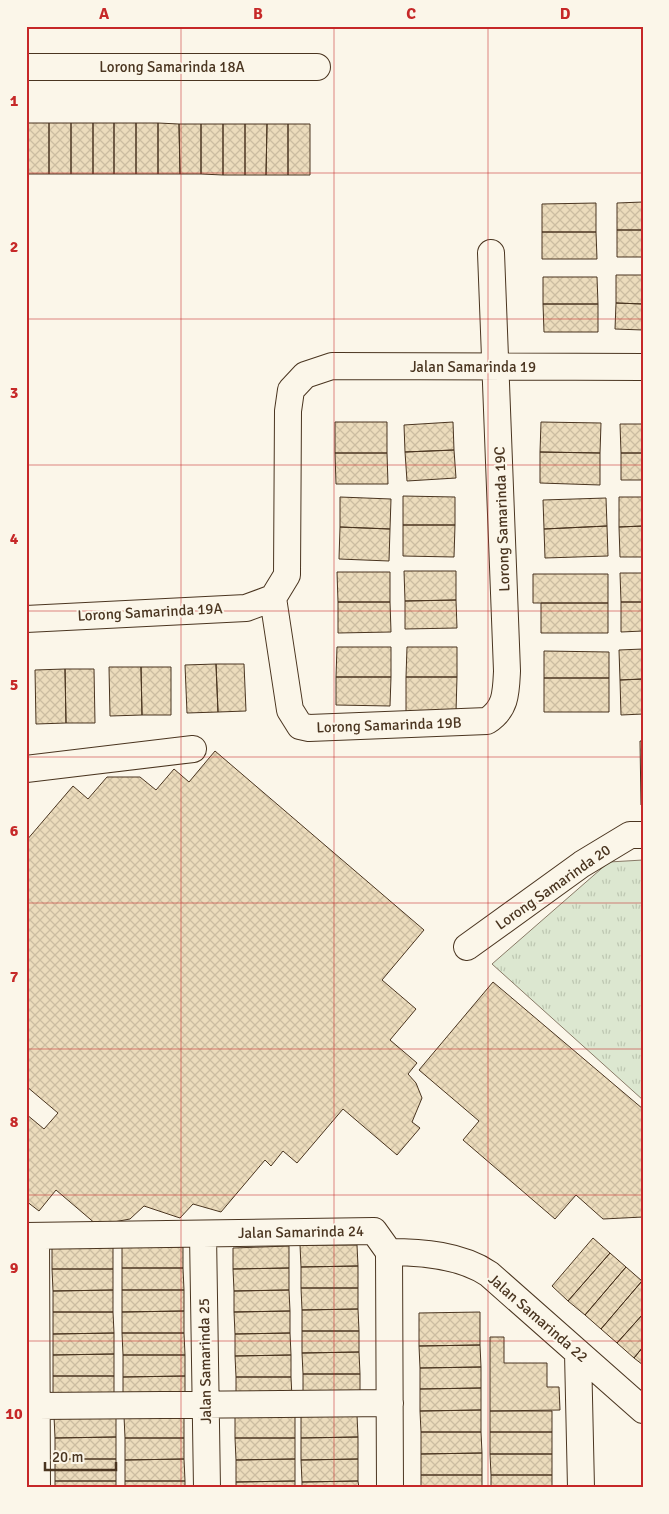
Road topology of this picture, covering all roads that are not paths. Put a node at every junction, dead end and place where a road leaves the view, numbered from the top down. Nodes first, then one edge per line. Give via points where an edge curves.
1 (26, 67) edge
2 (318, 67) dead end
3 (491, 252) dead end
4 (496, 367) junction
5 (643, 367) edge
6 (273, 598) junction
7 (26, 618) edge
8 (507, 671) joint
9 (193, 749) dead end
10 (26, 769) edge
11 (643, 835) edge
12 (468, 947) dead end
13 (202, 1234) junction
14 (31, 1236) edge
15 (389, 1252) junction
16 (578, 1353) junction
17 (390, 1403) junction
18 (206, 1404) junction
19 (37, 1406) junction
20 (643, 1410) edge
21 (37, 1488) edge
22 (207, 1488) edge
23 (390, 1488) edge
24 (582, 1488) edge

1 - 2 street, Lorong Samarinda 18A
3 - 4 street, Lorong Samarinda 19C
4 - 5 street, Jalan Samarinda 19
4 - 6 street, Jalan Samarinda 19 via 332,366 305,375 291,390 288,412 288,575
4 - 8 street, Lorong Samarinda 19C
6 - 7 street, Lorong Samarinda 19A via 246,608
6 - 8 street, Lorong Samarinda 19B via 290,710 300,726 487,721 496,715 506,697
9 - 10 street
11 - 12 street, Lorong Samarinda 20 via 630,835 582,864
13 - 14 street, Jalan Samarinda 24
13 - 15 street, Jalan Samarinda 24 via 374,1231
13 - 18 street, Jalan Samarinda 25
14 - 19 street
15 - 16 street, Jalan Samarinda 22 via 427,1254 479,1268
15 - 17 street
16 - 20 street, Jalan Samarinda 22
16 - 24 street
17 - 18 street
17 - 23 street
18 - 19 street
18 - 22 street, Jalan Samarinda 25
19 - 21 street

